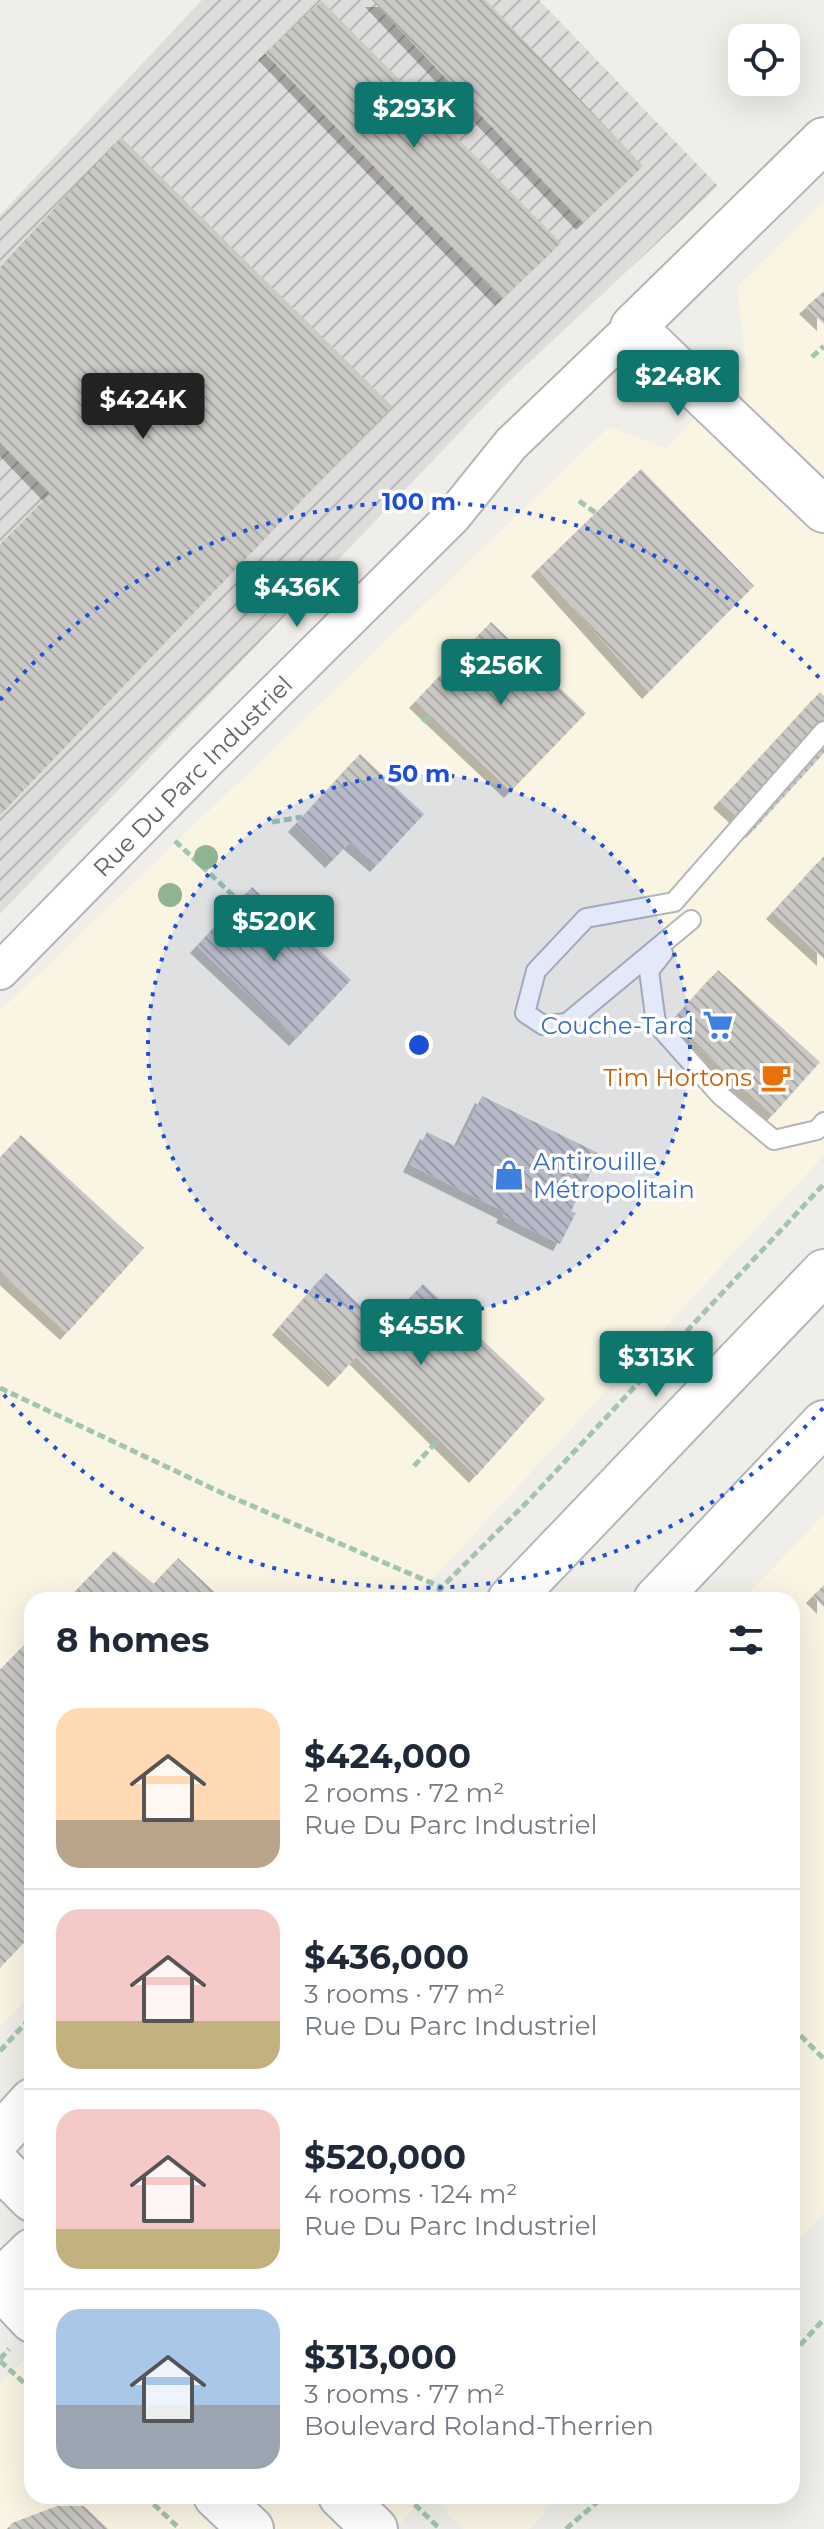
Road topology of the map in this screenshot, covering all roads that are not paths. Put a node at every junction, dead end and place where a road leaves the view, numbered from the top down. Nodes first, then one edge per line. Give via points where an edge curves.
1 (824, 140) edge
2 (633, 327) junction
3 (824, 510) edge
4 (824, 731) edge
5 (0, 971) edge
6 (824, 1122) edge
7 (824, 1272) edge
8 (824, 1423) edge
9 (518, 1592) edge
10 (664, 1592) edge
11 (24, 2110) edge
12 (0, 2136) edge
13 (0, 2167) edge
14 (24, 2191) edge
15 (24, 2259) edge
16 (0, 2284) edge
17 (20, 2335) edge
18 (224, 2504) edge
19 (349, 2504) edge
20 (251, 2529) edge
21 (375, 2529) edge

1 - 2 main road, Rue Du Parc Industriel
2 - 3 main road
2 - 5 street, Rue Du Parc Industriel via 511,444 453,516
4 - 6 lane via 674,902 586,918 536,971 525,1013 543,1025 567,1023 691,920 649,971 656,1023 720,1095 774,1140 817,1130
7 - 9 main road
8 - 10 main road
11 - 12 main road
13 - 14 main road
15 - 16 main road
16 - 17 main road
18 - 20 main road
19 - 21 main road

